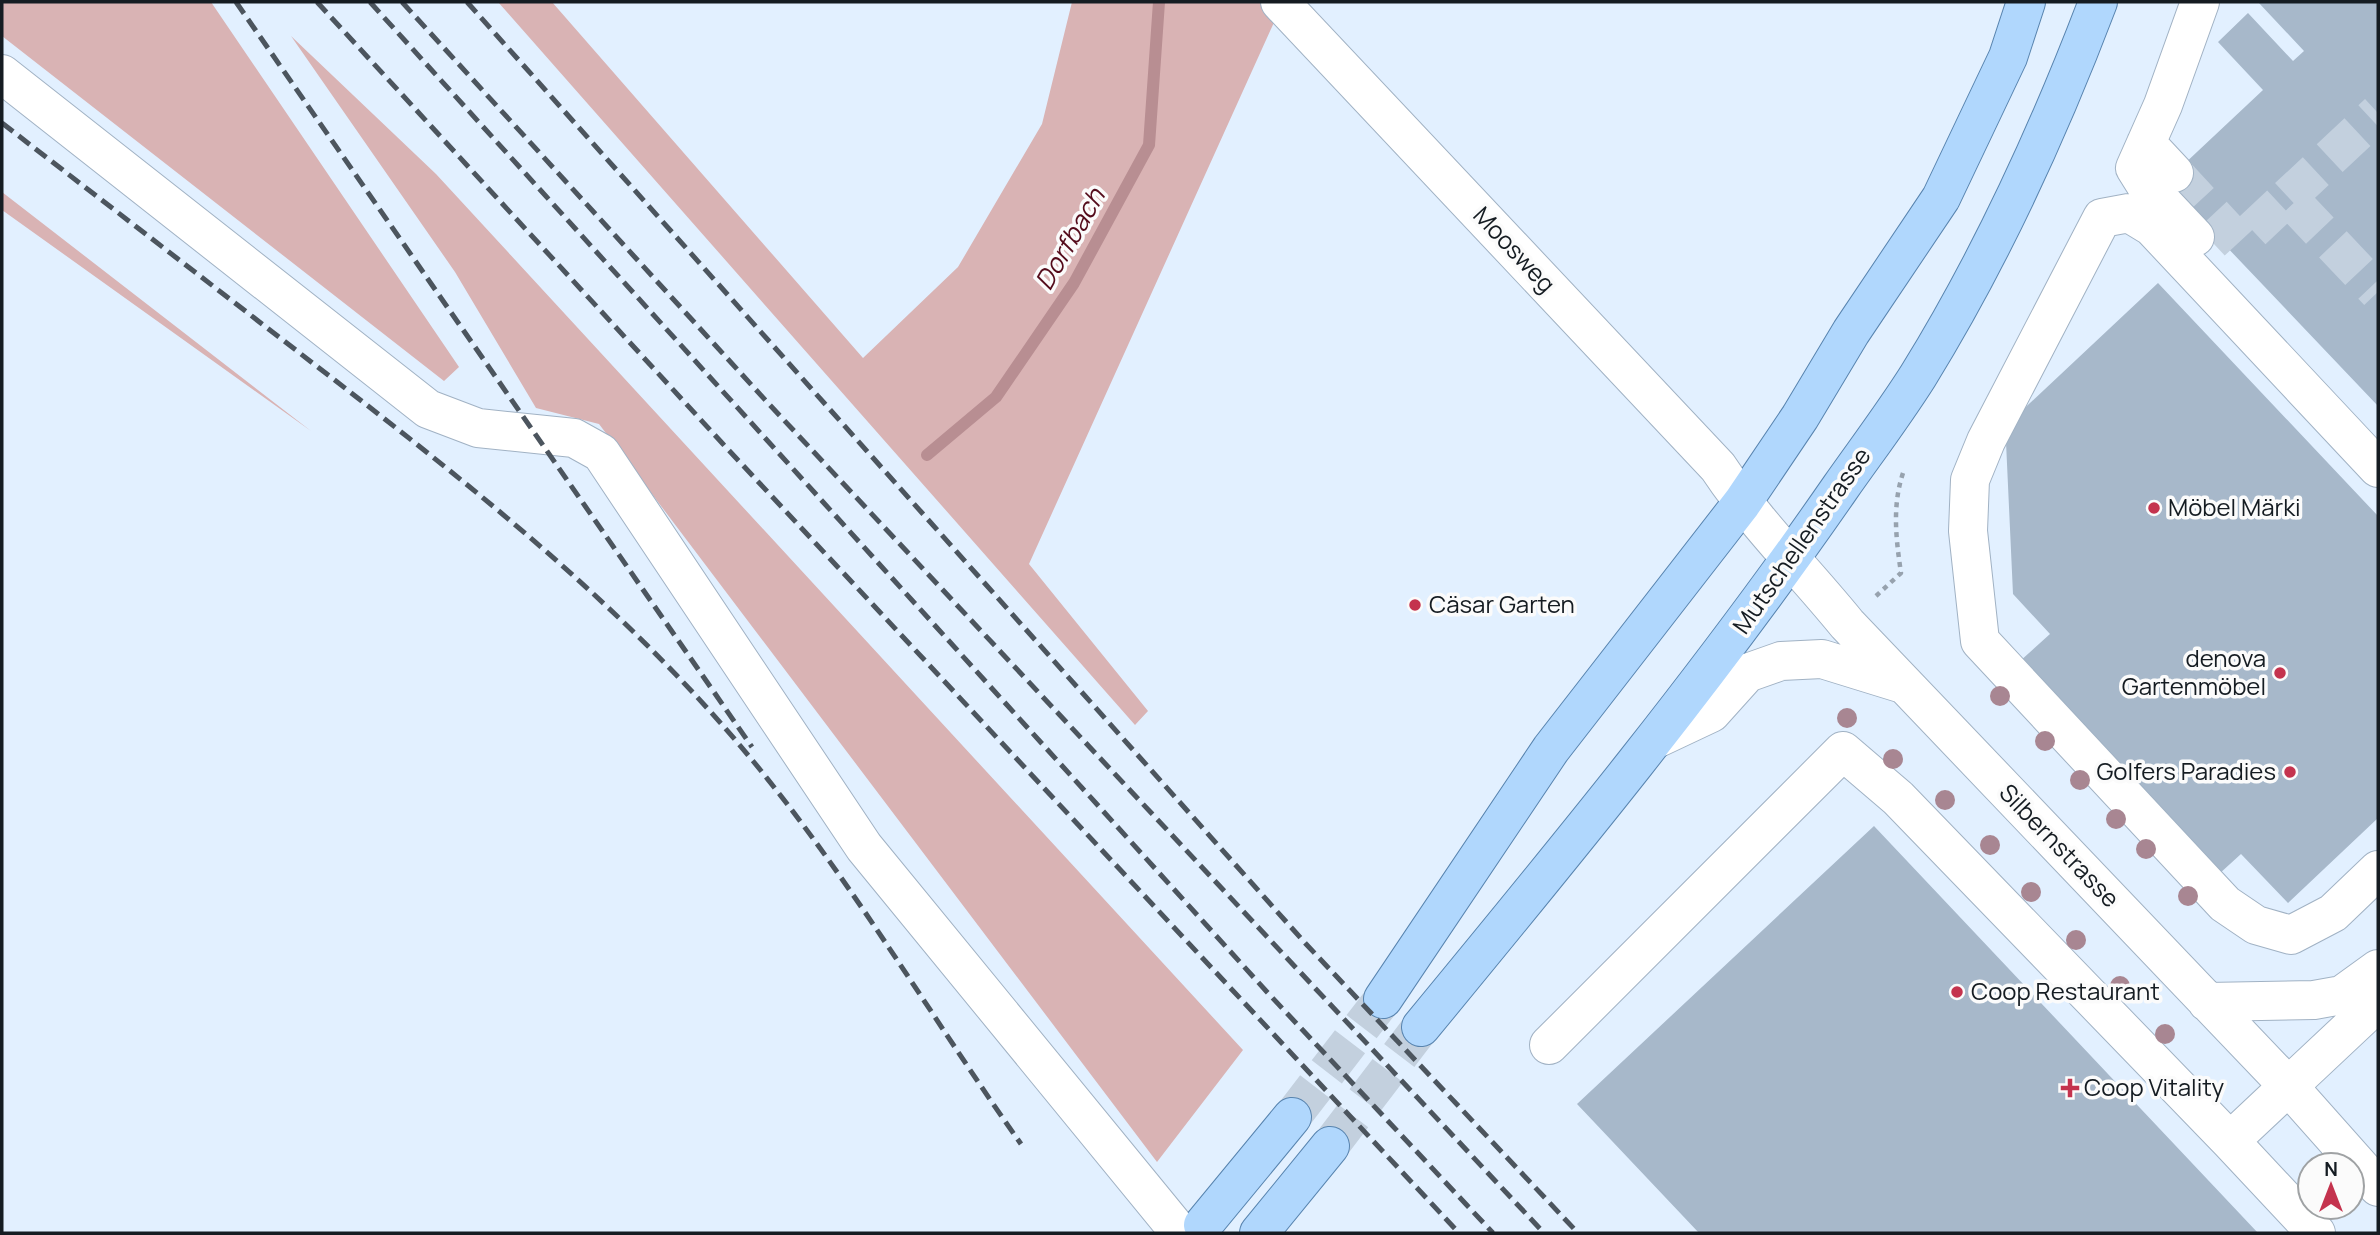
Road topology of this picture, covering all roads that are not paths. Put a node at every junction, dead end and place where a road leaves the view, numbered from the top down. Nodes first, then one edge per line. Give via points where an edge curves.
1 (1280, 2) edge
2 (2026, 2) edge
3 (2098, 2) edge
4 (2200, 2) edge
5 (2, 74) edge
6 (2146, 143) junction
7 (2174, 173) tunnel mouth
8 (2378, 432) edge
9 (2378, 468) edge
10 (1742, 503) junction
11 (1793, 557) junction
12 (1905, 684) junction
13 (1658, 738) junction
14 (2378, 870) edge
15 (2378, 969) edge
16 (1383, 999) tunnel mouth
17 (2207, 1002) junction
18 (2378, 1002) edge
19 (1421, 1027) tunnel mouth
20 (1549, 1045) dead end
21 (2290, 1088) junction
22 (1293, 1117) tunnel mouth
23 (2230, 1141) junction
24 (1330, 1146) tunnel mouth
25 (2378, 1187) edge
26 (1192, 1229) edge
27 (1259, 1233) edge
28 (2316, 1233) edge

1 - 10 street, Moosweg via 1718,467
2 - 10 main road via 2008,57 1941,198
3 - 11 main road, Mutschellenstrasse via 2066,86 1995,239 1918,376
4 - 6 street
5 - 26 street via 428,409 478,428 574,439 601,453 864,847
6 - 7 street
6 - 8 street via 2135,169 2145,184
9 - 14 street via 2152,227 2129,213 2102,218 1986,441 1970,480 1968,531 1980,641 2225,904 2256,925 2291,936 2333,913
10 - 11 street, Silbernstrasse
10 - 16 main road via 1551,749
11 - 12 street, Silbernstrasse via 1847,624
11 - 13 main road, Mutschellenstrasse
12 - 13 street via 1822,659 1781,661 1746,673 1711,713
12 - 17 street, Silbernstrasse
13 - 19 main road, Mutschellenstrasse
15 - 17 street via 2342,995 2314,1000
17 - 21 street, Silbernstrasse
18 - 21 street
20 - 23 street via 1843,751 1898,798
21 - 23 street
21 - 25 street, Silbernstrasse
22 - 26 main road
23 - 28 street
24 - 27 main road

